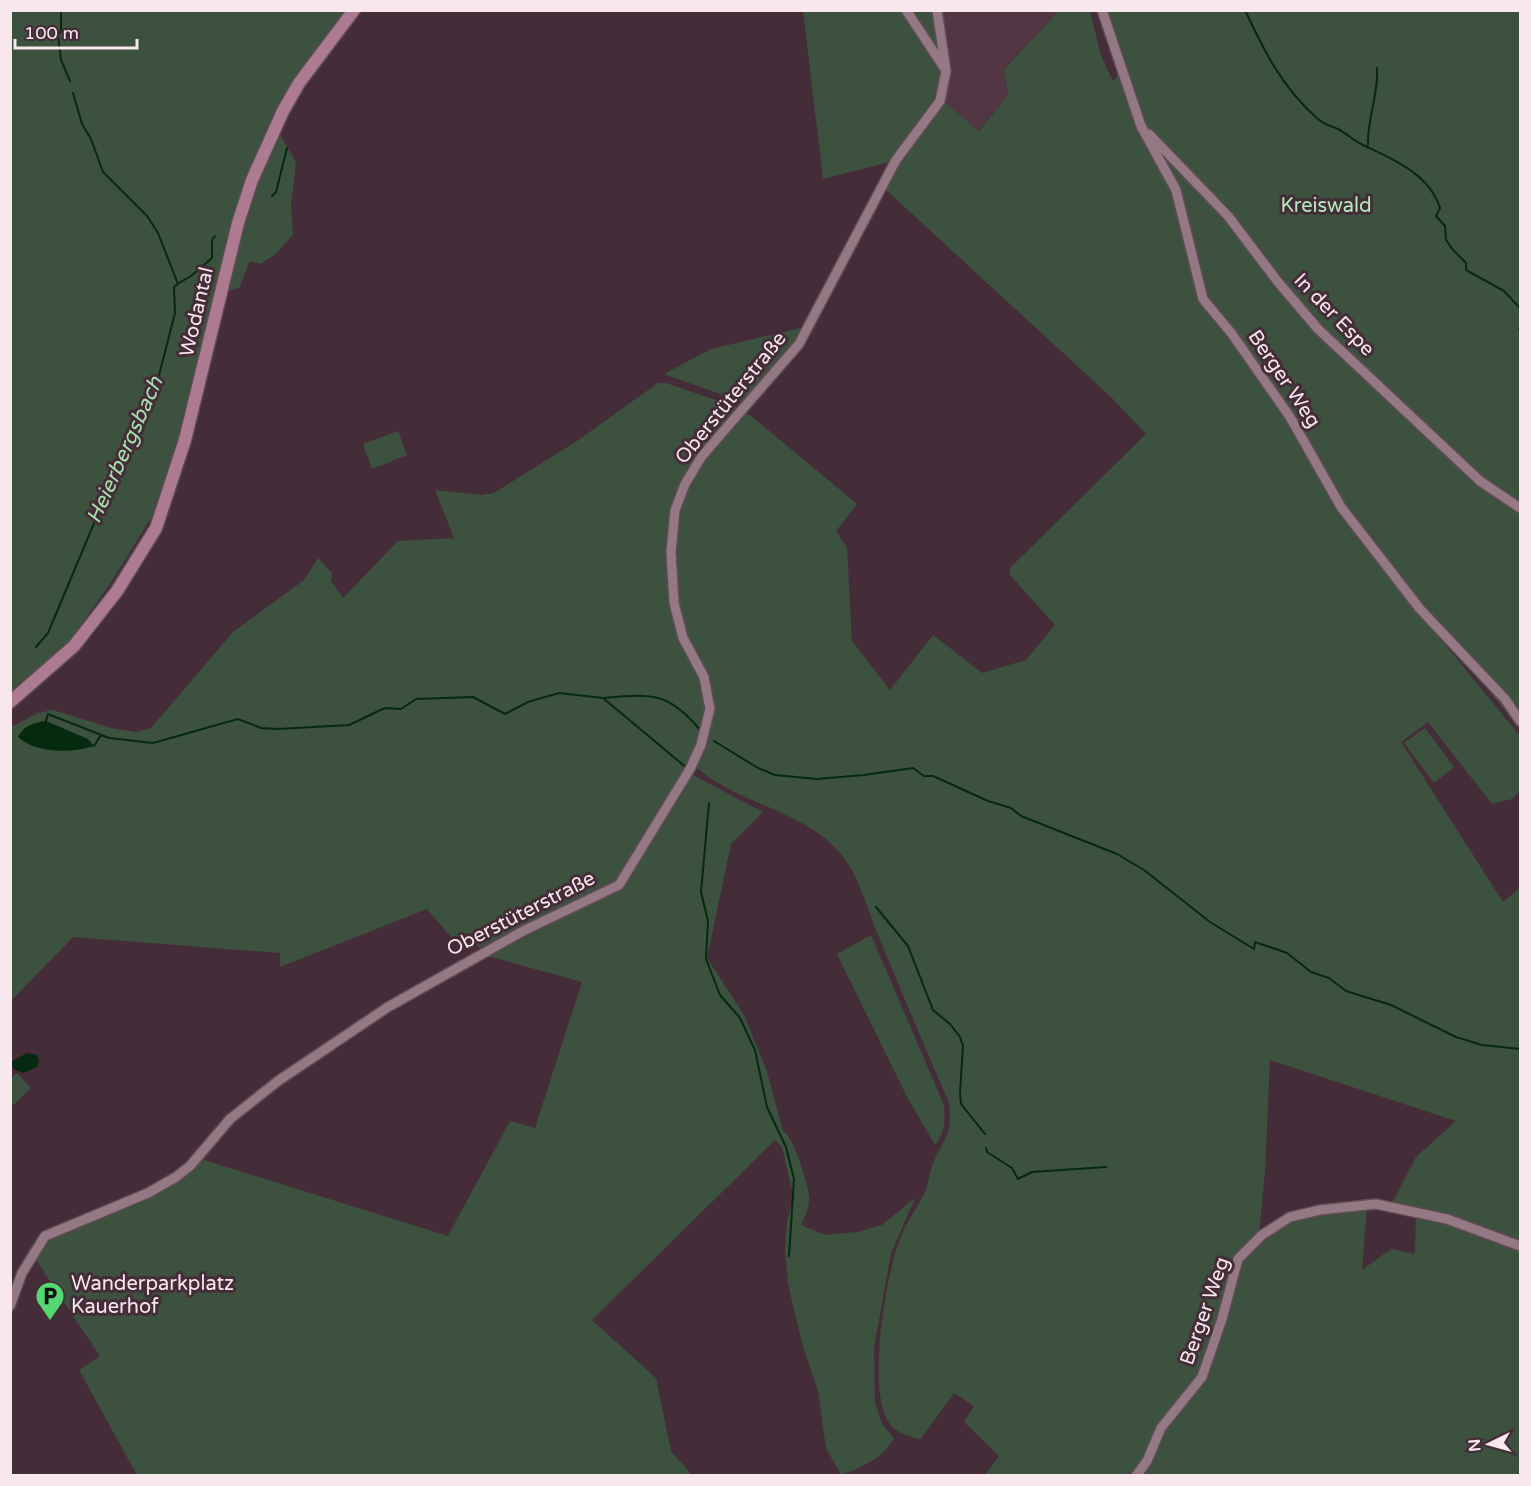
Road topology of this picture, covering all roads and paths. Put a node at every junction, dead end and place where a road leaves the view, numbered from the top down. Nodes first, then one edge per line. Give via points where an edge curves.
1 (354, 10) edge
2 (906, 10) edge
3 (937, 10) edge
4 (1101, 10) edge
5 (946, 71) junction
6 (1141, 126) junction
7 (1521, 508) edge
8 (10, 702) edge
9 (1521, 721) edge
10 (1521, 1246) edge
11 (10, 1306) edge
12 (1136, 1476) edge

1 - 8 main road, Wodantal via 299,83 252,180 185,440 156,528 117,591 74,646
2 - 5 street
3 - 5 street, Oberstüterstraße
4 - 6 street, Berger Weg
5 - 11 street, Oberstüterstraße via 940,100 896,160 800,344 702,456 685,484 675,510 671,552 674,603 683,638 704,677 710,709 690,769 619,885 514,936 388,1008 278,1081 230,1119 176,1177 148,1193 45,1236 22,1273
6 - 7 street, In der Espe via 1228,216 1318,329 1480,481
6 - 9 street, Berger Weg via 1176,190 1203,299 1290,417 1341,507 1420,609
10 - 12 street, Berger Weg via 1447,1219 1376,1203 1290,1217 1262,1235 1238,1259 1202,1377 1161,1428

